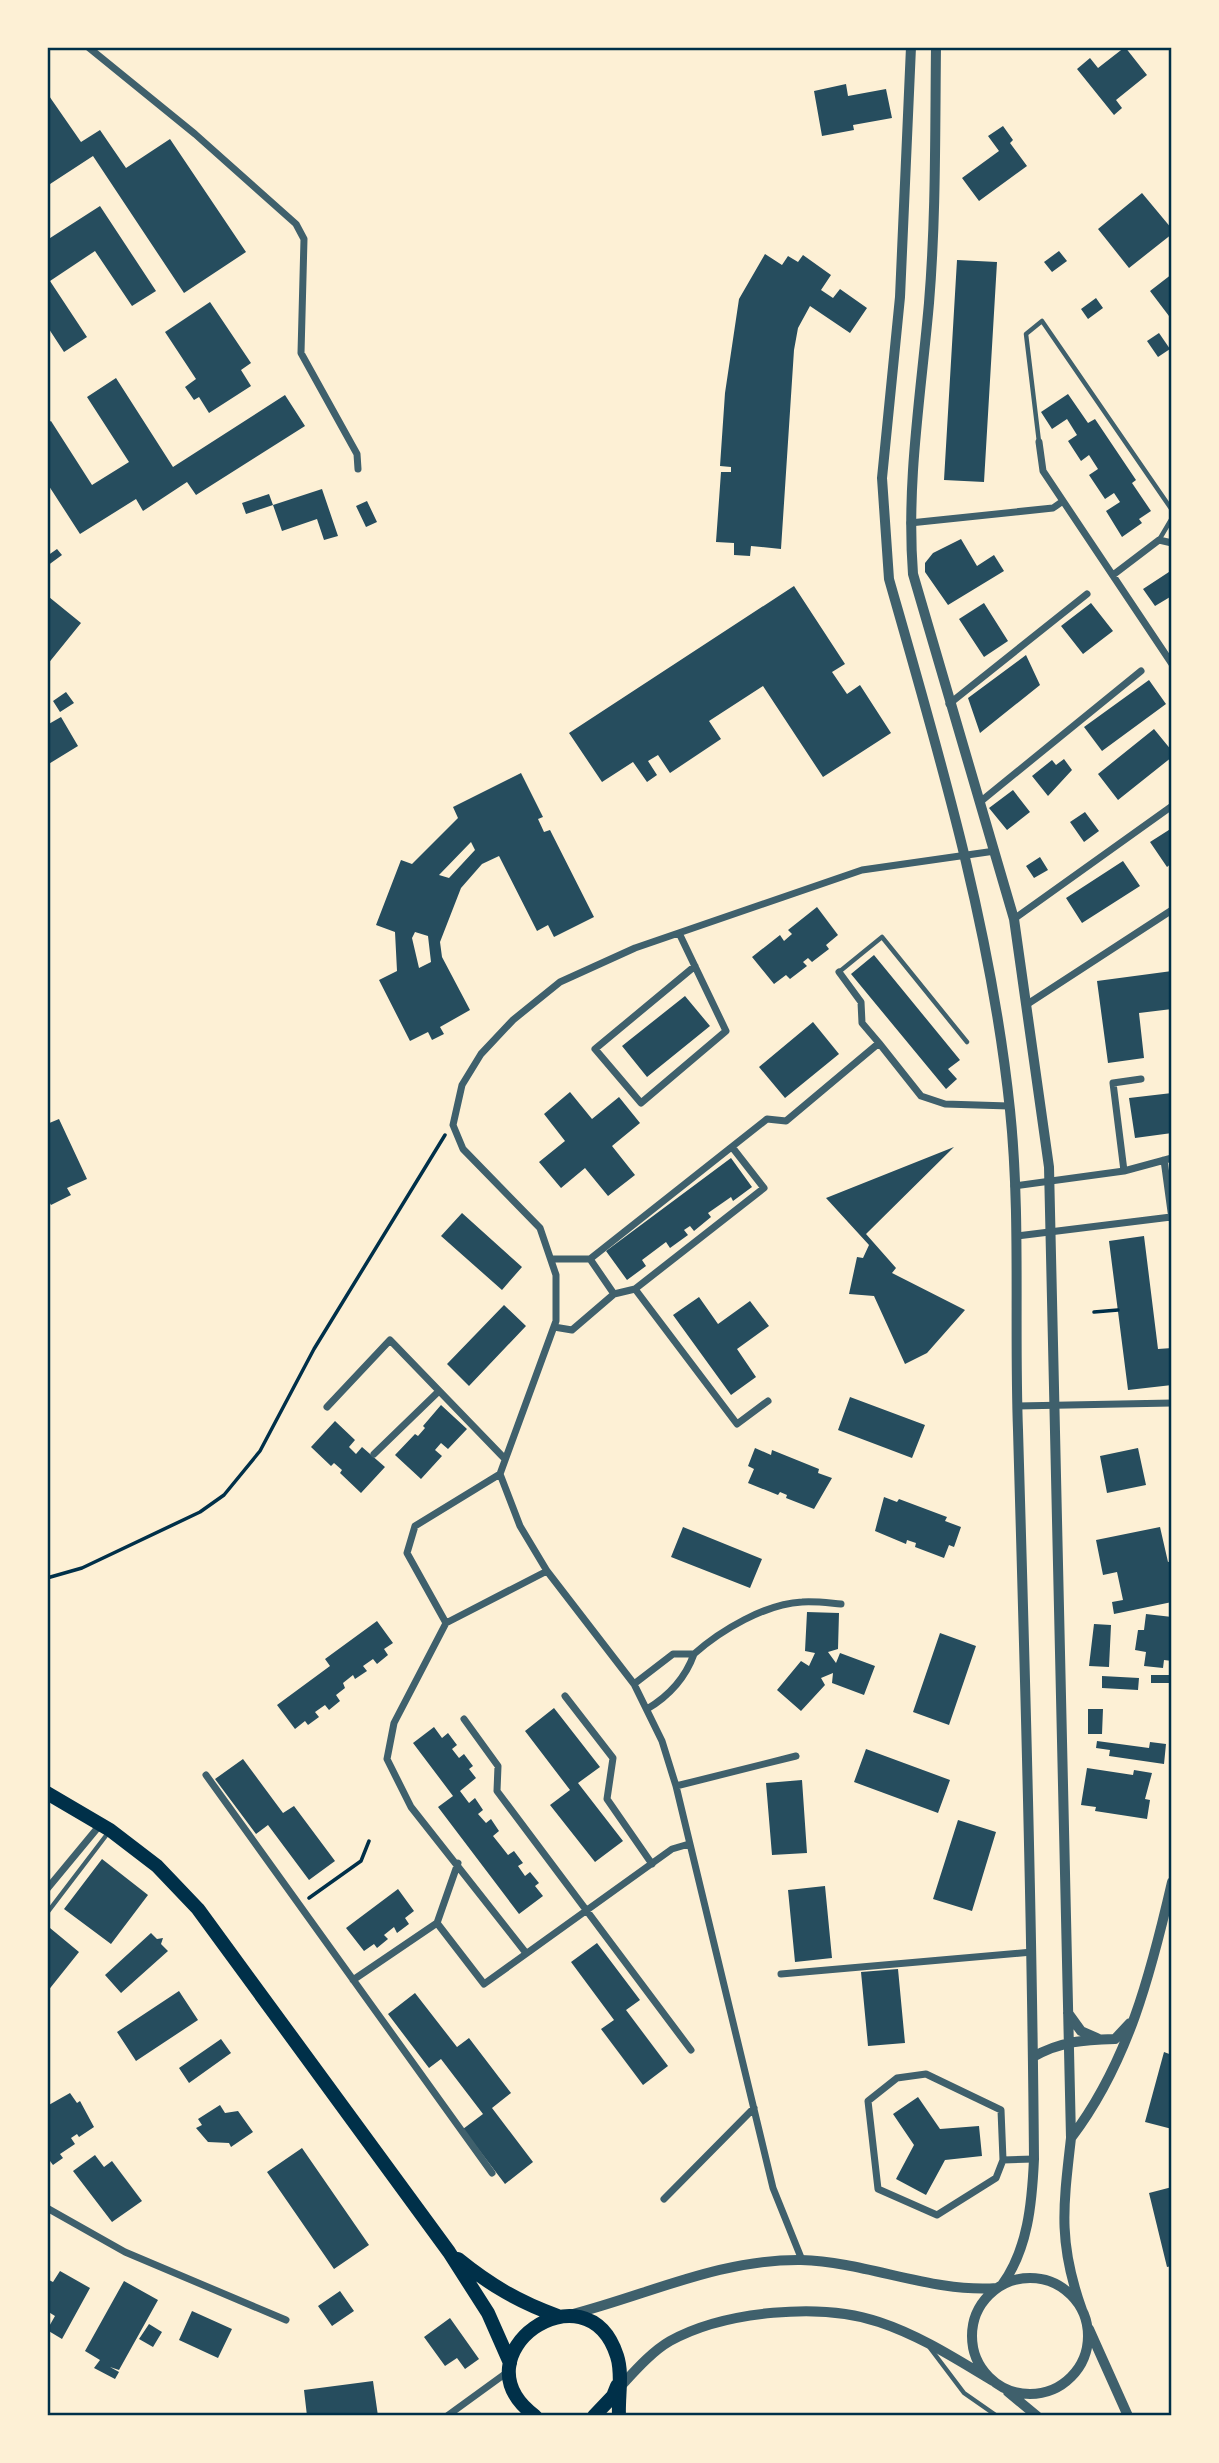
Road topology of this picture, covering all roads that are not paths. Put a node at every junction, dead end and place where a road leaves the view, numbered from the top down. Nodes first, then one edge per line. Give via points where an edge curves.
1 (89, 47) edge
2 (911, 47) edge
3 (936, 47) edge
4 (1039, 442) joint
5 (358, 469) dead end
6 (1063, 501) junction
7 (1172, 510) edge
8 (1172, 518) edge
9 (911, 523) junction
10 (1159, 540) junction
11 (1172, 543) edge
12 (1113, 575) junction
13 (1087, 594) dead end
14 (1172, 664) edge
15 (1141, 671) dead end
16 (949, 704) junction
17 (979, 802) junction
18 (1172, 806) edge
19 (995, 851) junction
20 (966, 855) junction
21 (1172, 910) edge
22 (1014, 919) junction
23 (679, 933) junction
24 (695, 966) junction
25 (839, 972) joint
26 (1027, 1004) junction
27 (967, 1042) dead end
28 (879, 1043) junction
29 (1141, 1079) dead end
30 (1009, 1106) junction
31 (732, 1147) junction
32 (1168, 1159) edge
33 (1124, 1171) junction
34 (1049, 1182) junction
35 (1014, 1186) junction
36 (1170, 1198) edge
37 (1172, 1218) edge
38 (1049, 1232) junction
39 (1017, 1236) junction
40 (551, 1259) junction
41 (590, 1259) junction
42 (635, 1289) junction
43 (614, 1294) junction
44 (554, 1327) junction
45 (439, 1391) junction
46 (768, 1401) dead end
47 (1172, 1403) edge
48 (1017, 1406) junction
49 (1054, 1407) junction
50 (327, 1408) dead end
51 (374, 1454) dead end
52 (505, 1459) junction
53 (500, 1474) junction
54 (547, 1571) junction
55 (841, 1604) dead end
56 (446, 1623) junction
57 (694, 1654) junction
58 (634, 1684) junction
59 (565, 1696) dead end
60 (647, 1709) junction
61 (464, 1719) dead end
62 (796, 1756) dead end
63 (206, 1775) dead end
64 (676, 1786) junction
65 (47, 1793) edge
66 (105, 1828) junction
67 (690, 1844) junction
68 (458, 1863) junction
69 (652, 1864) junction
70 (1172, 1882) edge
71 (47, 1889) edge
72 (588, 1909) junction
73 (47, 1913) edge
74 (437, 1923) junction
75 (1032, 1952) junction
76 (526, 1953) junction
77 (781, 1974) dead end
78 (353, 1980) junction
79 (1068, 2013) junction
80 (1133, 2018) junction
81 (1102, 2040) junction
82 (1069, 2041) junction
83 (691, 2050) dead end
84 (1033, 2057) junction
85 (754, 2108) junction
86 (1071, 2138) junction
87 (1034, 2159) junction
88 (1003, 2160) junction
89 (492, 2173) dead end
90 (664, 2199) dead end
91 (47, 2208) edge
92 (449, 2252) junction
93 (802, 2260) junction
94 (1000, 2286) junction
95 (563, 2316) junction
96 (1084, 2316) junction
97 (286, 2320) dead end
98 (923, 2339) junction
99 (510, 2367) junction
100 (997, 2384) junction
101 (617, 2388) junction
102 (447, 2416) edge
103 (535, 2416) edge
104 (594, 2416) edge
105 (619, 2416) edge
106 (997, 2416) edge
107 (1037, 2416) edge
108 (1128, 2416) edge

1 - 5 street via 296,224 304,239 301,352 357,454
2 - 20 street via 900,297 882,478 884,534 889,579
3 - 9 street via 929,301 911,478
4 - 6 street via 1043,471
4 - 7 lane via 1026,334 1042,321
6 - 9 street via 1053,508
6 - 12 street
8 - 10 lane
9 - 16 street via 913,574
10 - 11 street
10 - 12 street
12 - 14 street
13 - 16 street
15 - 17 street
16 - 17 street
17 - 19 street
18 - 22 street
19 - 20 street
19 - 22 street
20 - 23 street via 862,870
20 - 30 street
21 - 26 street
22 - 26 street
23 - 24 street
23 - 40 street via 560,982 513,1020 481,1054 462,1085 453,1125 463,1149 540,1228
24 - 24 street via 594,1049 641,1103 726,1031
25 - 27 lane via 882,937
25 - 28 street via 861,1002 862,1023
26 - 34 street
28 - 30 street via 921,1096 945,1104
28 - 31 street via 786,1121 767,1119
29 - 33 street via 1113,1083
30 - 35 street
31 - 41 street
31 - 42 street via 764,1188
32 - 33 street
32 - 36 street
33 - 34 street
34 - 35 street
34 - 38 street
35 - 39 street
36 - 37 street
37 - 38 street
38 - 39 street
38 - 49 street
39 - 48 street
40 - 41 street
40 - 44 street via 556,1275
41 - 43 street
42 - 43 street
42 - 46 street via 737,1424
43 - 44 street via 572,1330
44 - 52 street
45 - 50 street via 390,1340
45 - 51 street
45 - 52 street
47 - 49 street
48 - 49 street
48 - 75 street
49 - 79 street
52 - 53 street
53 - 54 street via 520,1526
53 - 56 street via 415,1526 407,1552
54 - 56 street
54 - 58 street
55 - 57 street via 801,1602 757,1614
56 - 68 street via 394,1723 387,1759 411,1807
57 - 58 street via 673,1654
57 - 60 street via 687,1674
58 - 60 street
59 - 69 street via 614,1758 607,1799
60 - 64 street via 663,1741
61 - 72 street via 498,1766 497,1791
62 - 64 street
63 - 78 street
64 - 67 street
65 - 66 main road
66 - 71 street
66 - 73 lane
66 - 92 main road via 157,1866 198,1909
67 - 69 street via 672,1849
67 - 85 street
68 - 74 street
68 - 76 street
69 - 72 street
70 - 80 street via 1155,1955
72 - 76 street
72 - 83 street
74 - 76 street via 484,1984
74 - 78 street
75 - 77 street
75 - 84 street
78 - 89 street
79 - 81 street via 1081,2031
79 - 82 street
80 - 81 street via 1115,2039
80 - 86 street via 1120,2060 1094,2108
81 - 82 street
82 - 84 street
82 - 86 street
84 - 87 street
85 - 90 street
85 - 93 street via 773,2188
86 - 96 street via 1063,2236 1069,2274
87 - 88 street
87 - 94 street via 1028,2222 1016,2266
88 - 88 street via 1000,2110 926,2074 897,2078 868,2101 878,2189 937,2215 996,2178
91 - 97 street via 125,2252
92 - 95 main road via 499,2291
92 - 99 main road via 488,2313
93 - 94 street via 948,2286
93 - 95 street via 708,2270
94 - 96 street via 1020,2279 1056,2284 1071,2295
94 - 100 street via 982,2303 973,2323 972,2344 979,2364
95 - 99 main road via 527,2331
95 - 101 main road via 585,2319 612,2343 618,2360
96 - 100 street via 1088,2344 1080,2366 1065,2383 1044,2393 1022,2394
96 - 108 street
98 - 100 street
98 - 101 street via 877,2321 835,2313 743,2318 708,2325 669,2342
98 - 106 lane via 964,2393
99 - 102 street
99 - 103 main road via 518,2399
100 - 107 street
101 - 104 main road
101 - 105 main road

